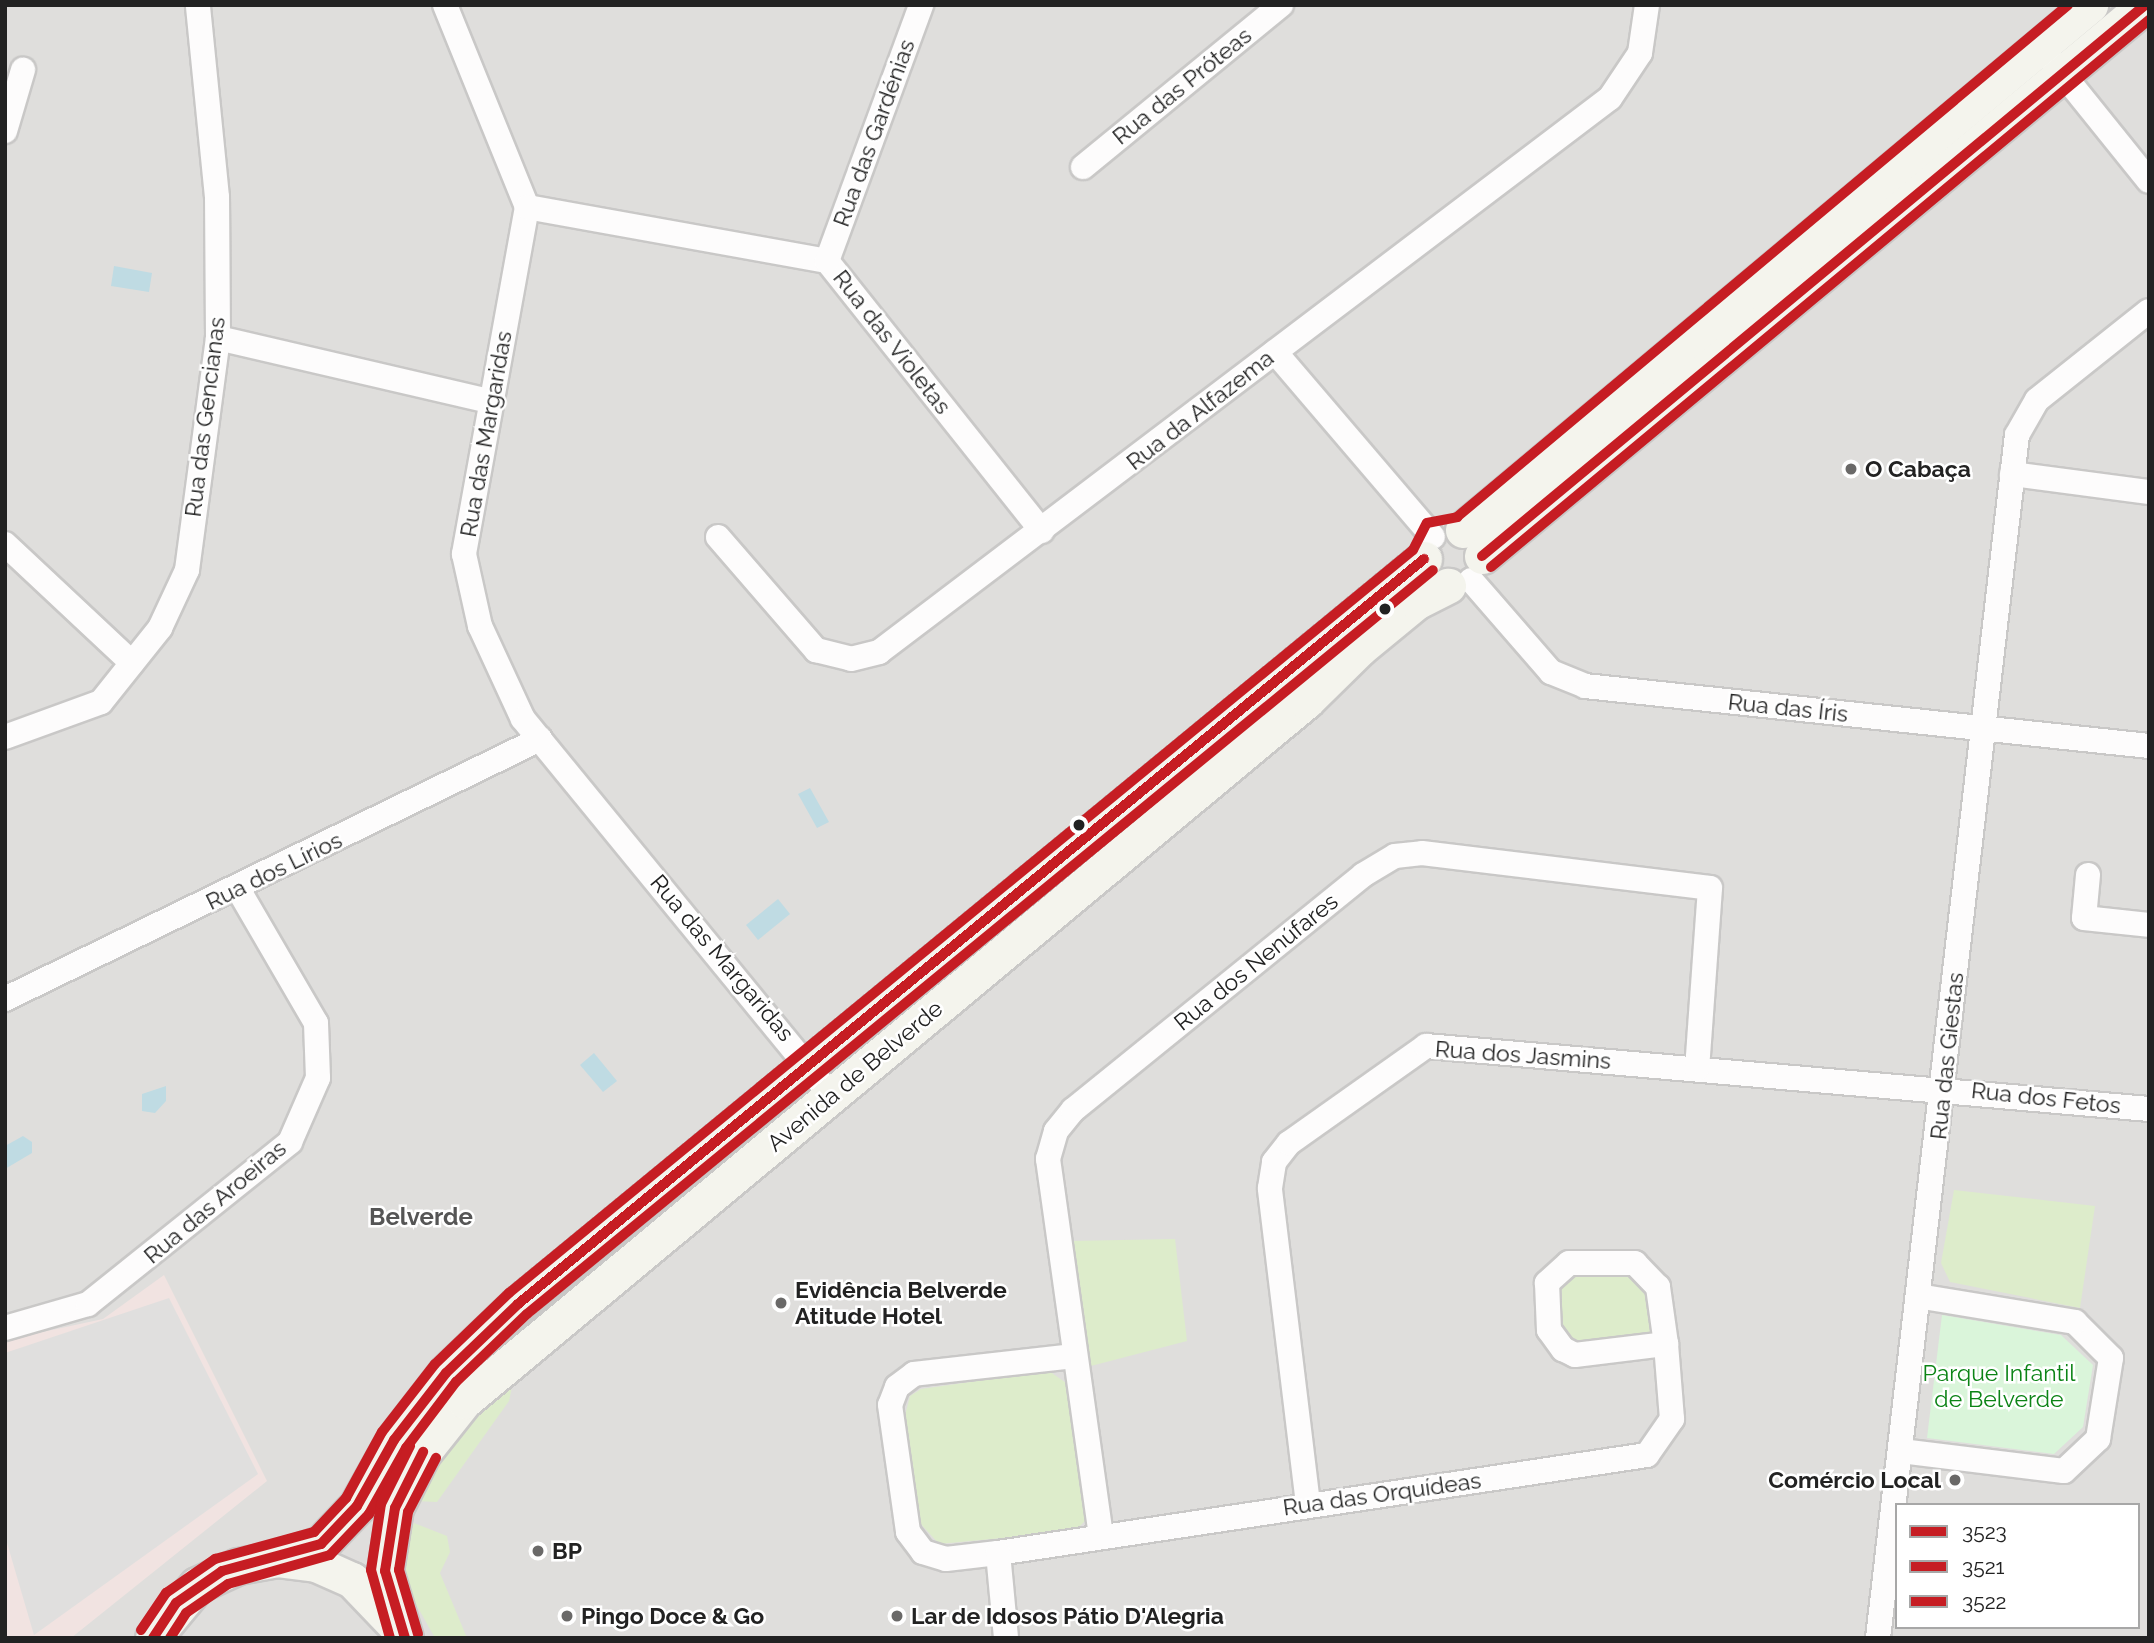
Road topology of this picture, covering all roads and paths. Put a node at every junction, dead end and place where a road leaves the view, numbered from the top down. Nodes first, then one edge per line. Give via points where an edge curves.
1 (198, 5) edge
2 (445, 5) edge
3 (920, 5) edge
4 (1647, 5) edge
5 (2090, 5) edge
6 (2145, 5) edge
7 (1265, 10) edge
8 (2040, 47) junction
9 (23, 70) dead end
10 (2062, 73) junction
11 (5, 131) edge
12 (1083, 167) dead end
13 (2149, 181) edge
14 (527, 207) junction
15 (827, 261) junction
16 (2149, 312) edge
17 (218, 338) junction
18 (1275, 352) junction
19 (492, 402) junction
20 (2012, 474) junction
21 (2149, 492) edge
22 (1042, 531) junction
23 (718, 537) dead end
24 (5, 544) edge
25 (1454, 558) junction
26 (132, 663) junction
27 (1983, 729) junction
28 (5, 737) edge
29 (540, 740) junction
30 (2149, 746) edge
31 (2088, 875) dead end
32 (238, 889) junction
33 (2149, 925) edge
34 (5, 999) edge
35 (808, 1063) junction
36 (1697, 1069) junction
37 (1944, 1087) junction
38 (832, 1096) junction
39 (2149, 1109) edge
40 (1918, 1296) junction
41 (5, 1328) edge
42 (1666, 1344) junction
43 (1074, 1356) junction
44 (1900, 1451) junction
45 (1308, 1504) junction
46 (1101, 1536) junction
47 (998, 1553) junction
48 (276, 1559) junction
49 (153, 1638) edge
50 (405, 1638) edge
51 (1006, 1638) edge
52 (1878, 1638) edge

1 - 17 street, Rua das Gencianas via 217,197
2 - 14 street
3 - 15 street, Rua das Gardénias
4 - 18 street, Rua da Alfazema via 1640,53 1610,98
5 - 8 main road, Avenida de Belverde
6 - 10 main road, Avenida de Belverde
7 - 12 street, Rua das Próteas
8 - 10 street
8 - 25 main road, Avenida de Belverde
9 - 11 street
10 - 13 street
10 - 25 main road, Avenida de Belverde
14 - 15 street, Rua das Violetas
14 - 19 street, Rua das Margaridas
15 - 22 street, Rua das Violetas
16 - 20 street, Rua das Giestas via 2029,408 2017,435
17 - 19 street
17 - 26 street, Rua das Gencianas via 187,570 160,628
18 - 22 street, Rua da Alfazema
18 - 25 street, Rua das Íris
19 - 29 street, Rua das Margaridas via 464,554 480,626 523,719
20 - 21 street
20 - 27 street, Rua das Giestas
22 - 23 street, Rua da Alfazema via 879,652 851,659 816,650 801,637
24 - 26 street
25 - 27 street, Rua das Íris via 1528,649 1567,681
25 - 35 main road, Avenida de Belverde
25 - 38 main road, Avenida de Belverde via 1416,601 1306,701
26 - 28 street, Rua das Gencianas via 101,702
27 - 30 street, Rua das Íris
27 - 37 street, Rua das Giestas
29 - 32 street, Rua dos Lírios
29 - 35 street, Rua das Margaridas
31 - 33 street via 2084,918
32 - 34 street, Rua dos Lírios
32 - 41 street, Rua das Aroeiras via 316,1023 318,1078 290,1142 88,1304
35 - 38 street, Rua das Margaridas
35 - 48 main road, Avenida de Belverde via 518,1304 439,1382 394,1440 357,1506 321,1544
36 - 37 street, Rua dos Jasmins
36 - 43 street, Rua dos Nenúfares via 1710,888 1422,853 1395,856 1363,875 1073,1111 1056,1131 1048,1159
36 - 45 street, Rua dos Jasmins via 1426,1046 1289,1143 1274,1162 1270,1188
37 - 39 street, Rua dos Fetos
37 - 40 street, Rua das Giestas
38 - 50 main road, Avenida de Belverde via 516,1354 464,1401 422,1454 395,1507 386,1572
40 - 44 street, Rua das Giestas
40 - 44 street via 2073,1321 2111,1359 2098,1439 2064,1471
42 - 42 street, Rua das Orquídeas via 1658,1287 1642,1266 1569,1263 1549,1277 1549,1330 1569,1352
42 - 45 street, Rua das Orquídeas via 1672,1419 1647,1455
43 - 46 street, Rua dos Nenúfares
43 - 47 street, Rua das Orquídeas via 914,1374 893,1396 913,1543 934,1558
44 - 52 street, Rua das Giestas
45 - 46 street, Rua das Orquídeas
46 - 47 street, Rua das Orquídeas
47 - 51 street
48 - 49 main road via 249,1562 197,1585
48 - 50 main road via 316,1564 352,1580 383,1606

